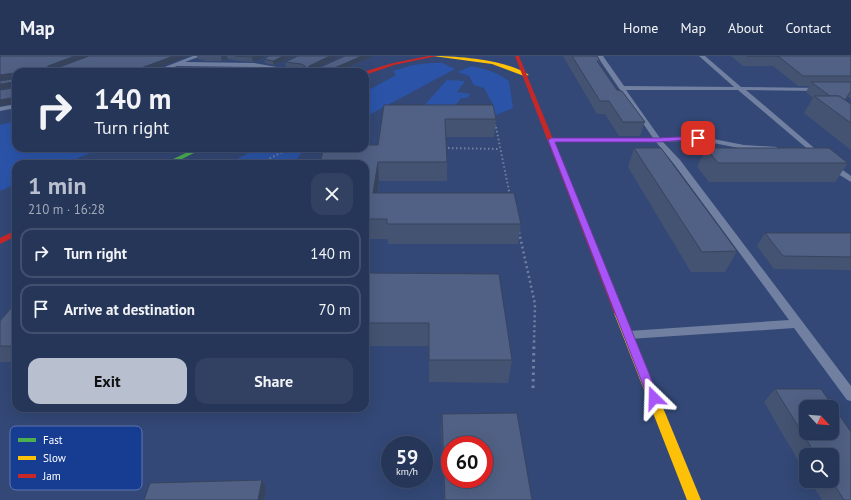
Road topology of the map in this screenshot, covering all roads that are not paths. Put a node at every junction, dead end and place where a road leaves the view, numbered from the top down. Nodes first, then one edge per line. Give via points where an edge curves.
1 (198, 56) edge
2 (386, 56) edge
3 (435, 56) edge
4 (488, 56) edge
5 (517, 56) edge
6 (600, 56) edge
7 (702, 56) edge
8 (459, 58) junction
9 (235, 59) edge
10 (268, 59) edge
11 (177, 64) junction
12 (222, 64) junction
13 (254, 65) junction
14 (282, 65) dead end
15 (166, 68) edge
16 (276, 68) joint
17 (369, 70) edge
18 (369, 72) edge
19 (526, 75) junction
20 (622, 88) junction
21 (740, 88) junction
22 (829, 89) edge
23 (12, 107) edge
24 (0, 109) edge
25 (551, 140) junction
26 (658, 140) junction
27 (781, 149) edge
28 (796, 150) edge
29 (811, 151) junction
30 (192, 152) edge
31 (175, 160) edge
32 (851, 180) edge
33 (12, 235) edge
34 (0, 241) edge
35 (797, 324) junction
36 (629, 335) junction
37 (851, 396) edge
38 (694, 500) edge

1 - 11 lane
2 - 17 main road
3 - 8 main road
3 - 18 main road
4 - 8 main road
5 - 19 main road
6 - 20 lane
7 - 21 lane
8 - 19 main road via 495,63
9 - 12 lane
10 - 13 lane
11 - 12 lane
11 - 15 lane
12 - 13 lane
13 - 16 lane
14 - 16 lane
19 - 25 main road
20 - 21 lane
20 - 26 lane
21 - 22 lane
21 - 29 lane
23 - 24 lane
25 - 26 lane
25 - 36 main road
26 - 27 lane via 698,138 744,147
26 - 35 lane
28 - 29 lane
29 - 32 lane
30 - 31 main road
33 - 34 main road
35 - 36 lane
35 - 37 lane
36 - 38 main road

